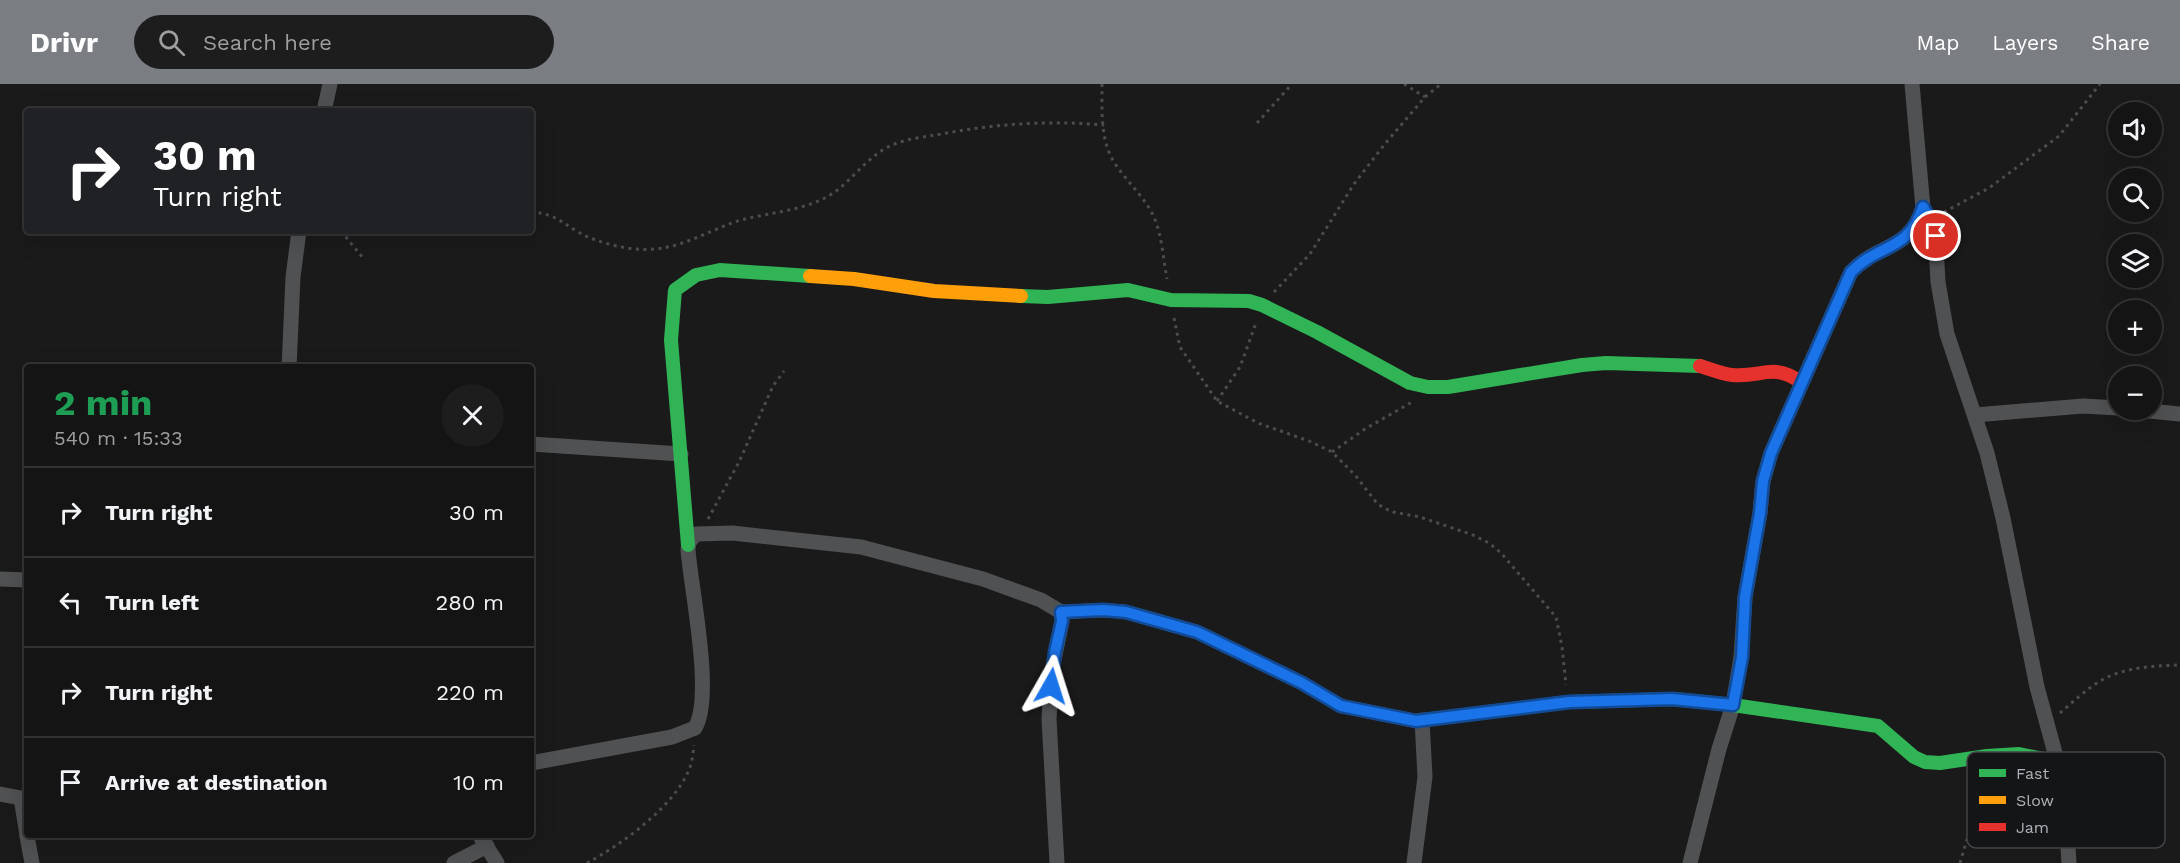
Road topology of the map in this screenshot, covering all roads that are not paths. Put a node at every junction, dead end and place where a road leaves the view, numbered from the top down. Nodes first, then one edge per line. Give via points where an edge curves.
1 (330, 84) edge
2 (1912, 84) edge
3 (325, 108) edge
4 (1925, 211) junction
5 (299, 234) edge
6 (289, 364) edge
7 (1802, 382) junction
8 (2108, 408) edge
9 (2162, 412) edge
10 (2180, 414) edge
11 (1975, 415) junction
12 (534, 444) edge
13 (681, 454) junction
14 (688, 545) junction
15 (0, 579) edge
16 (24, 580) edge
17 (1061, 612) junction
18 (1733, 705) junction
19 (1422, 720) junction
20 (2055, 752) edge
21 (1967, 759) edge
22 (534, 762) edge
23 (0, 794) edge
24 (24, 816) edge
25 (28, 838) edge
26 (483, 841) edge
27 (2068, 848) edge
28 (32, 863) edge
29 (454, 863) edge
30 (497, 863) edge
31 (1057, 863) edge
32 (1414, 863) edge
33 (1690, 863) edge
34 (2069, 863) edge

1 - 3 street
2 - 4 street
4 - 7 street via 1912,232 1869,256 1851,272
4 - 11 street via 1935,228 1938,282 1947,334
5 - 6 street
7 - 13 street via 1778,371 1732,375 1699,366 1606,363 1438,388 1420,386 1391,374 1262,305 1235,300 1171,300 1128,290 1048,297 934,291 834,278 720,270 701,272 675,290 671,340
7 - 18 street via 1764,475
8 - 11 street via 2068,406
9 - 10 street
11 - 20 street via 2003,518 2037,687
12 - 13 street
13 - 14 street
14 - 17 street via 700,533 732,532 861,547 983,579 1041,600
14 - 22 street via 702,688 696,725 672,737
15 - 16 street
17 - 19 street via 1126,612 1197,632 1341,706
17 - 31 street via 1049,719
18 - 19 street via 1672,699 1569,702
18 - 21 street via 1878,726 1920,761
18 - 33 street
19 - 32 street via 1425,777
23 - 24 street via 21,798
25 - 28 street
26 - 29 street
26 - 30 street
27 - 34 street

